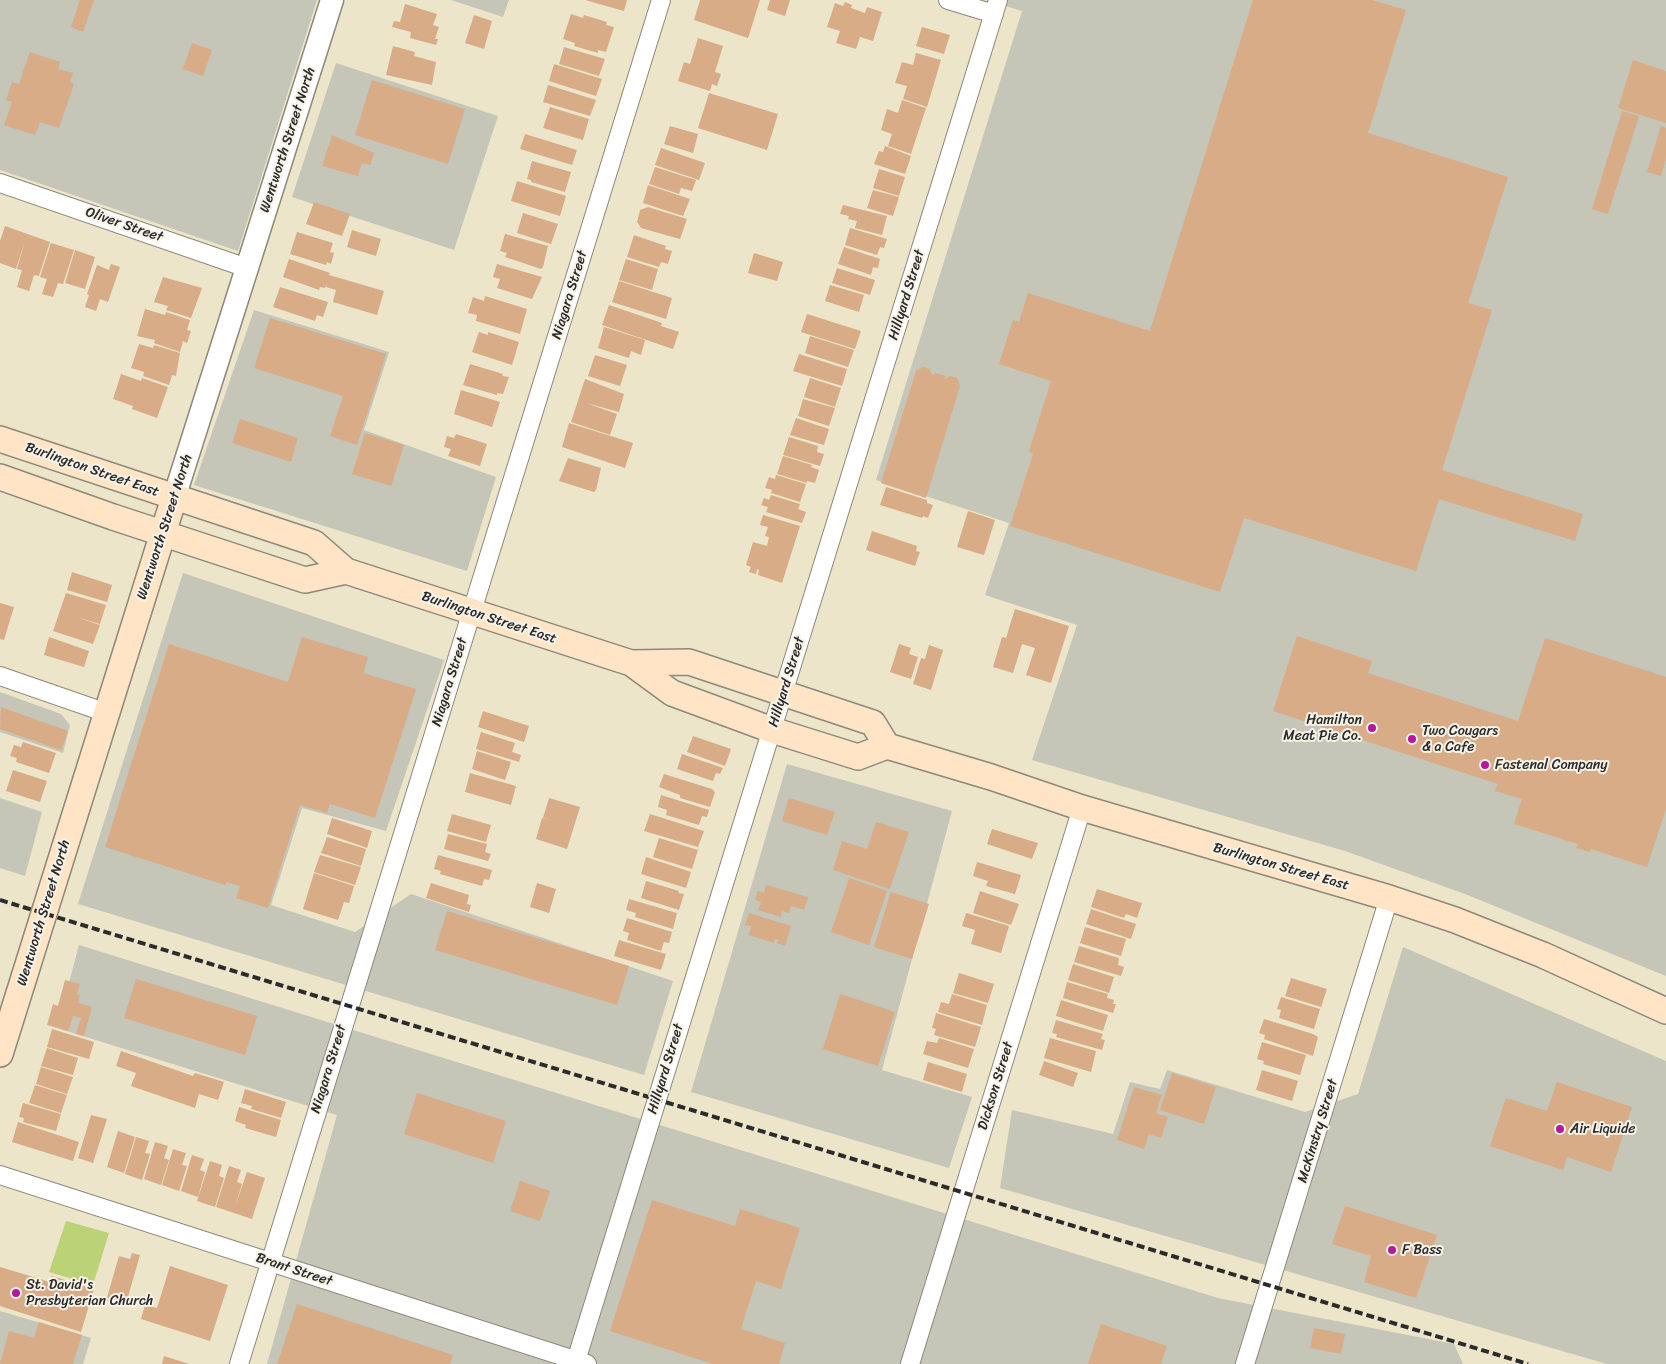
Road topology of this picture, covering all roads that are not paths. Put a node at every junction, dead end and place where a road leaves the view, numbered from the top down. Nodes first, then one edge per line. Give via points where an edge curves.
1 (332, 0) edge
2 (661, 0) edge
3 (948, 0) edge
4 (996, 7) edge
5 (0, 183) edge
6 (247, 268) junction
7 (0, 439) edge
8 (0, 477) edge
9 (174, 498) junction
10 (163, 533) junction
11 (346, 571) junction
12 (472, 613) junction
13 (631, 663) junction
14 (0, 676) edge
15 (784, 694) junction
16 (106, 713) junction
17 (772, 730) junction
18 (887, 746) junction
19 (1082, 808) junction
20 (1389, 898) junction
21 (1666, 1011) edge
22 (0, 1054) edge
23 (0, 1175) edge
24 (270, 1262) junction
25 (579, 1363) edge
26 (239, 1364) edge
27 (910, 1364) edge
28 (1245, 1364) edge

1 - 6 street, Wentworth Street North
2 - 12 street, Niagara Street
3 - 4 street
4 - 15 street, Hillyard Street
5 - 6 street, Oliver Street
6 - 9 street, Wentworth Street North
7 - 9 main road, Burlington Street East
8 - 10 main road
9 - 10 main road, Wentworth Street North
9 - 11 main road, Burlington Street East via 314,543
10 - 11 main road via 305,580
10 - 16 main road, Wentworth Street North
11 - 12 main road, Burlington Street East
12 - 13 main road, Burlington Street East
12 - 24 street, Niagara Street
13 - 15 main road, Burlington Street East via 689,662
13 - 17 main road, Burlington Street East via 672,693
14 - 16 street
15 - 17 street, Hillyard Street
15 - 18 main road, Burlington Street East via 873,723
16 - 22 main road, Wentworth Street North
17 - 18 main road, Burlington Street East via 858,757
17 - 25 street, Hillyard Street
18 - 19 main road, Burlington Street East
19 - 20 main road, Burlington Street East
19 - 27 street, Dickson Street
20 - 21 main road, Burlington Street East via 1543,955
20 - 28 street, McKinstry Street
23 - 24 street, Brant Street
24 - 25 street, Brant Street
24 - 26 street, Niagara Street

